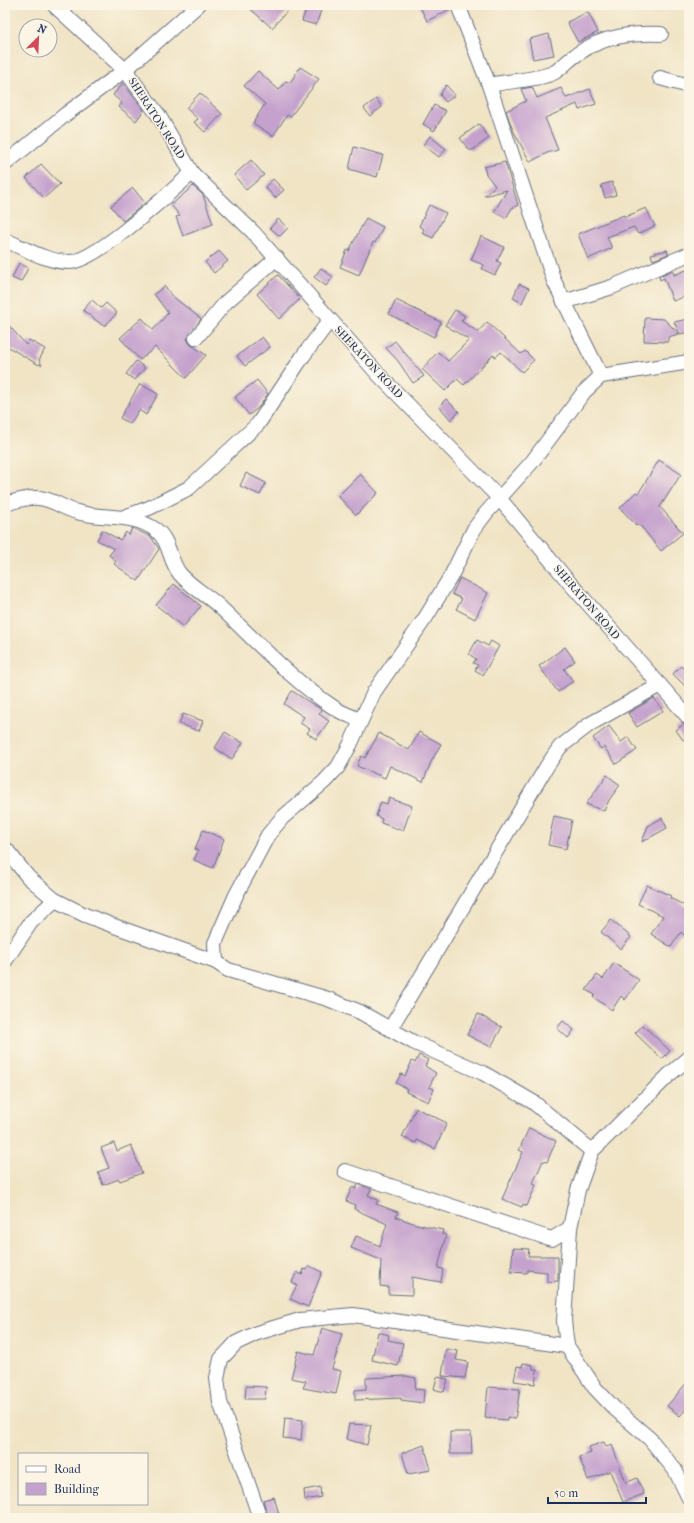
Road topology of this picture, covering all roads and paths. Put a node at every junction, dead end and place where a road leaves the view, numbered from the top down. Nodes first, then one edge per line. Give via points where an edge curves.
1 (54, 5) edge
2 (198, 5) edge
3 (458, 5) edge
4 (660, 34) dead end
5 (125, 70) junction
6 (660, 78) dead end
7 (489, 84) junction
8 (689, 86) edge
9 (5, 164) edge
10 (192, 173) junction
11 (5, 240) edge
12 (689, 254) edge
13 (277, 258) junction
14 (564, 302) junction
15 (330, 320) junction
16 (196, 338) dead end
17 (689, 362) edge
18 (600, 376) junction
19 (499, 498) junction
20 (5, 504) edge
21 (124, 517) junction
22 (660, 685) junction
23 (689, 718) edge
24 (360, 720) junction
25 (5, 848) edge
26 (55, 900) junction
27 (5, 961) edge
28 (216, 962) junction
29 (390, 1029) junction
30 (689, 1058) edge
31 (592, 1152) junction
32 (345, 1171) dead end
33 (570, 1228) junction
34 (567, 1346) junction
35 (689, 1498) edge
36 (260, 1518) edge

1 - 5 street, SHERATON ROAD
2 - 5 street
3 - 7 street
4 - 7 street via 617,36 580,52 555,72 545,76
5 - 9 street
5 - 10 street, SHERATON ROAD via 159,116
6 - 8 street
7 - 14 street via 554,281
10 - 11 street via 84,259 69,262 44,257
10 - 13 street, SHERATON ROAD
12 - 14 street via 612,287
13 - 15 street, SHERATON ROAD
13 - 16 street via 226,302
14 - 18 street
15 - 19 street, SHERATON ROAD via 378,374
15 - 21 street via 302,356 258,424 212,468 189,488
17 - 18 street
18 - 19 street via 584,392 532,462
19 - 22 street, SHERATON ROAD
19 - 24 street via 474,529 451,576 374,692
20 - 21 street via 39,497 78,513
21 - 24 street via 157,530 168,546 180,573 191,585 221,608 303,684 334,708
22 - 23 street, SHERATON ROAD
22 - 29 street via 590,724 560,747
24 - 28 street via 338,768 282,818 268,835 215,943
25 - 26 street via 28,876
26 - 27 street via 31,922
26 - 28 street via 110,925
28 - 29 street via 228,970 328,999 360,1012
29 - 31 street via 514,1090 544,1110
30 - 31 street
31 - 33 street via 578,1190
32 - 33 street via 552,1239
33 - 34 street via 564,1321
34 - 35 street via 595,1388 650,1439 675,1470
34 - 36 street via 353,1315 300,1320 257,1333 236,1343 221,1359 217,1378 220,1402

